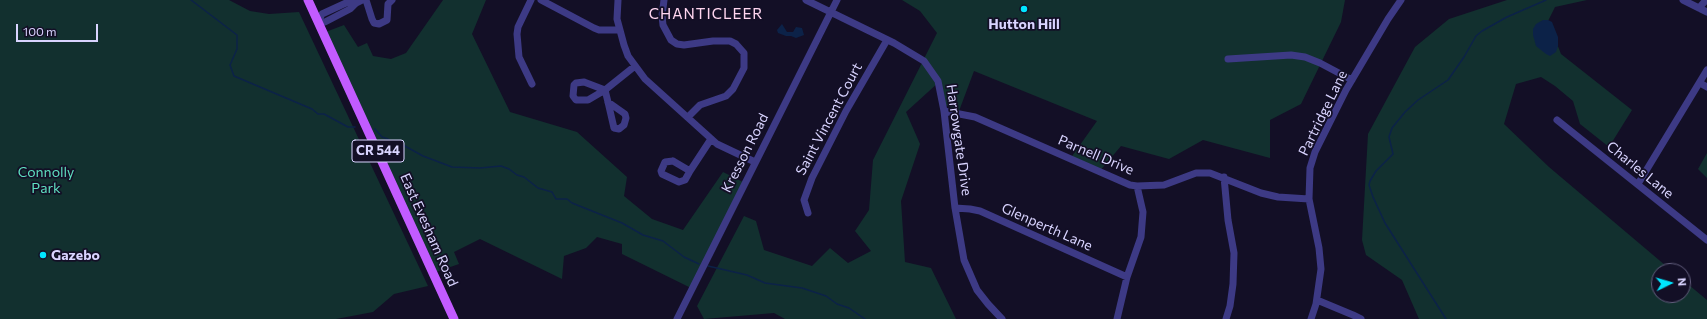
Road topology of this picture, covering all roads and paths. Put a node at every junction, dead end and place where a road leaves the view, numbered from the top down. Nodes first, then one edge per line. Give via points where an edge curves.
1 (308, 0) edge
2 (366, 0) edge
3 (392, 0) edge
4 (532, 0) edge
5 (541, 0) edge
6 (618, 0) edge
7 (664, 0) edge
8 (806, 0) edge
9 (837, 0) edge
10 (1401, 0) edge
11 (1683, 0) edge
12 (1706, 0) edge
13 (359, 2) edge
14 (1699, 8) junction
15 (831, 12) junction
16 (1707, 12) edge
17 (318, 22) junction
18 (619, 30) junction
19 (887, 40) junction
20 (1228, 59) dead end
21 (635, 66) junction
22 (1707, 70) edge
23 (1352, 80) junction
24 (1700, 83) junction
25 (532, 84) dead end
26 (1707, 88) edge
27 (608, 102) dead end
28 (944, 110) junction
29 (688, 117) junction
30 (1557, 120) dead end
31 (711, 139) junction
32 (755, 162) junction
33 (690, 171) dead end
34 (1224, 177) junction
35 (1638, 184) junction
36 (1137, 186) junction
37 (1309, 199) junction
38 (955, 208) junction
39 (808, 213) dead end
40 (1707, 240) edge
41 (1127, 277) junction
42 (1317, 300) junction
43 (454, 319) edge
44 (677, 319) edge
45 (1002, 319) edge
46 (1116, 319) edge
47 (1226, 319) edge
48 (1311, 319) edge
49 (1361, 319) edge

1 - 17 main road, East Evesham Road / CR 544
2 - 3 street via 374,23 379,24 387,20 388,4
4 - 25 street via 517,34 519,57
5 - 18 street via 599,30
6 - 18 street
7 - 29 street via 663,25 676,44 730,41 744,53 744,68 733,89 726,96 700,105
8 - 15 street, Harrowgate Drive
9 - 15 street, Kresson Road
10 - 23 street, Partridge Lane
11 - 14 street
12 - 14 street
13 - 17 street via 325,22
14 - 16 street
15 - 19 street, Harrowgate Drive
15 - 32 street, Kresson Road
17 - 43 main road, East Evesham Road / CR 544
18 - 21 street via 628,56
19 - 28 street, Harrowgate Drive via 924,61 938,81
19 - 39 street, Saint Vincent Court via 846,111 812,178 804,200
20 - 23 street via 1291,55 1305,57
21 - 27 street via 605,90
21 - 29 street via 645,79
22 - 24 street
23 - 37 street, Partridge Lane via 1315,152 1310,168
24 - 26 street
24 - 35 street
28 - 36 street, Parnell Drive via 975,116 1118,180
28 - 38 street, Harrowgate Drive
29 - 31 street
30 - 35 street, Charles Lane
31 - 32 street
31 - 33 street
32 - 44 street, Kresson Road
34 - 36 street, Parnell Drive via 1204,172 1164,185
34 - 37 street, Parnell Drive via 1272,196
34 - 47 street via 1234,253 1233,284
35 - 40 street, Charles Lane
36 - 41 street via 1143,212 1141,237
37 - 42 street, Partridge Lane via 1321,269
38 - 41 street, Glenperth Lane via 980,211
38 - 45 street, Harrowgate Drive via 964,260 977,290
41 - 46 street
42 - 48 street, Partridge Lane
42 - 49 street

